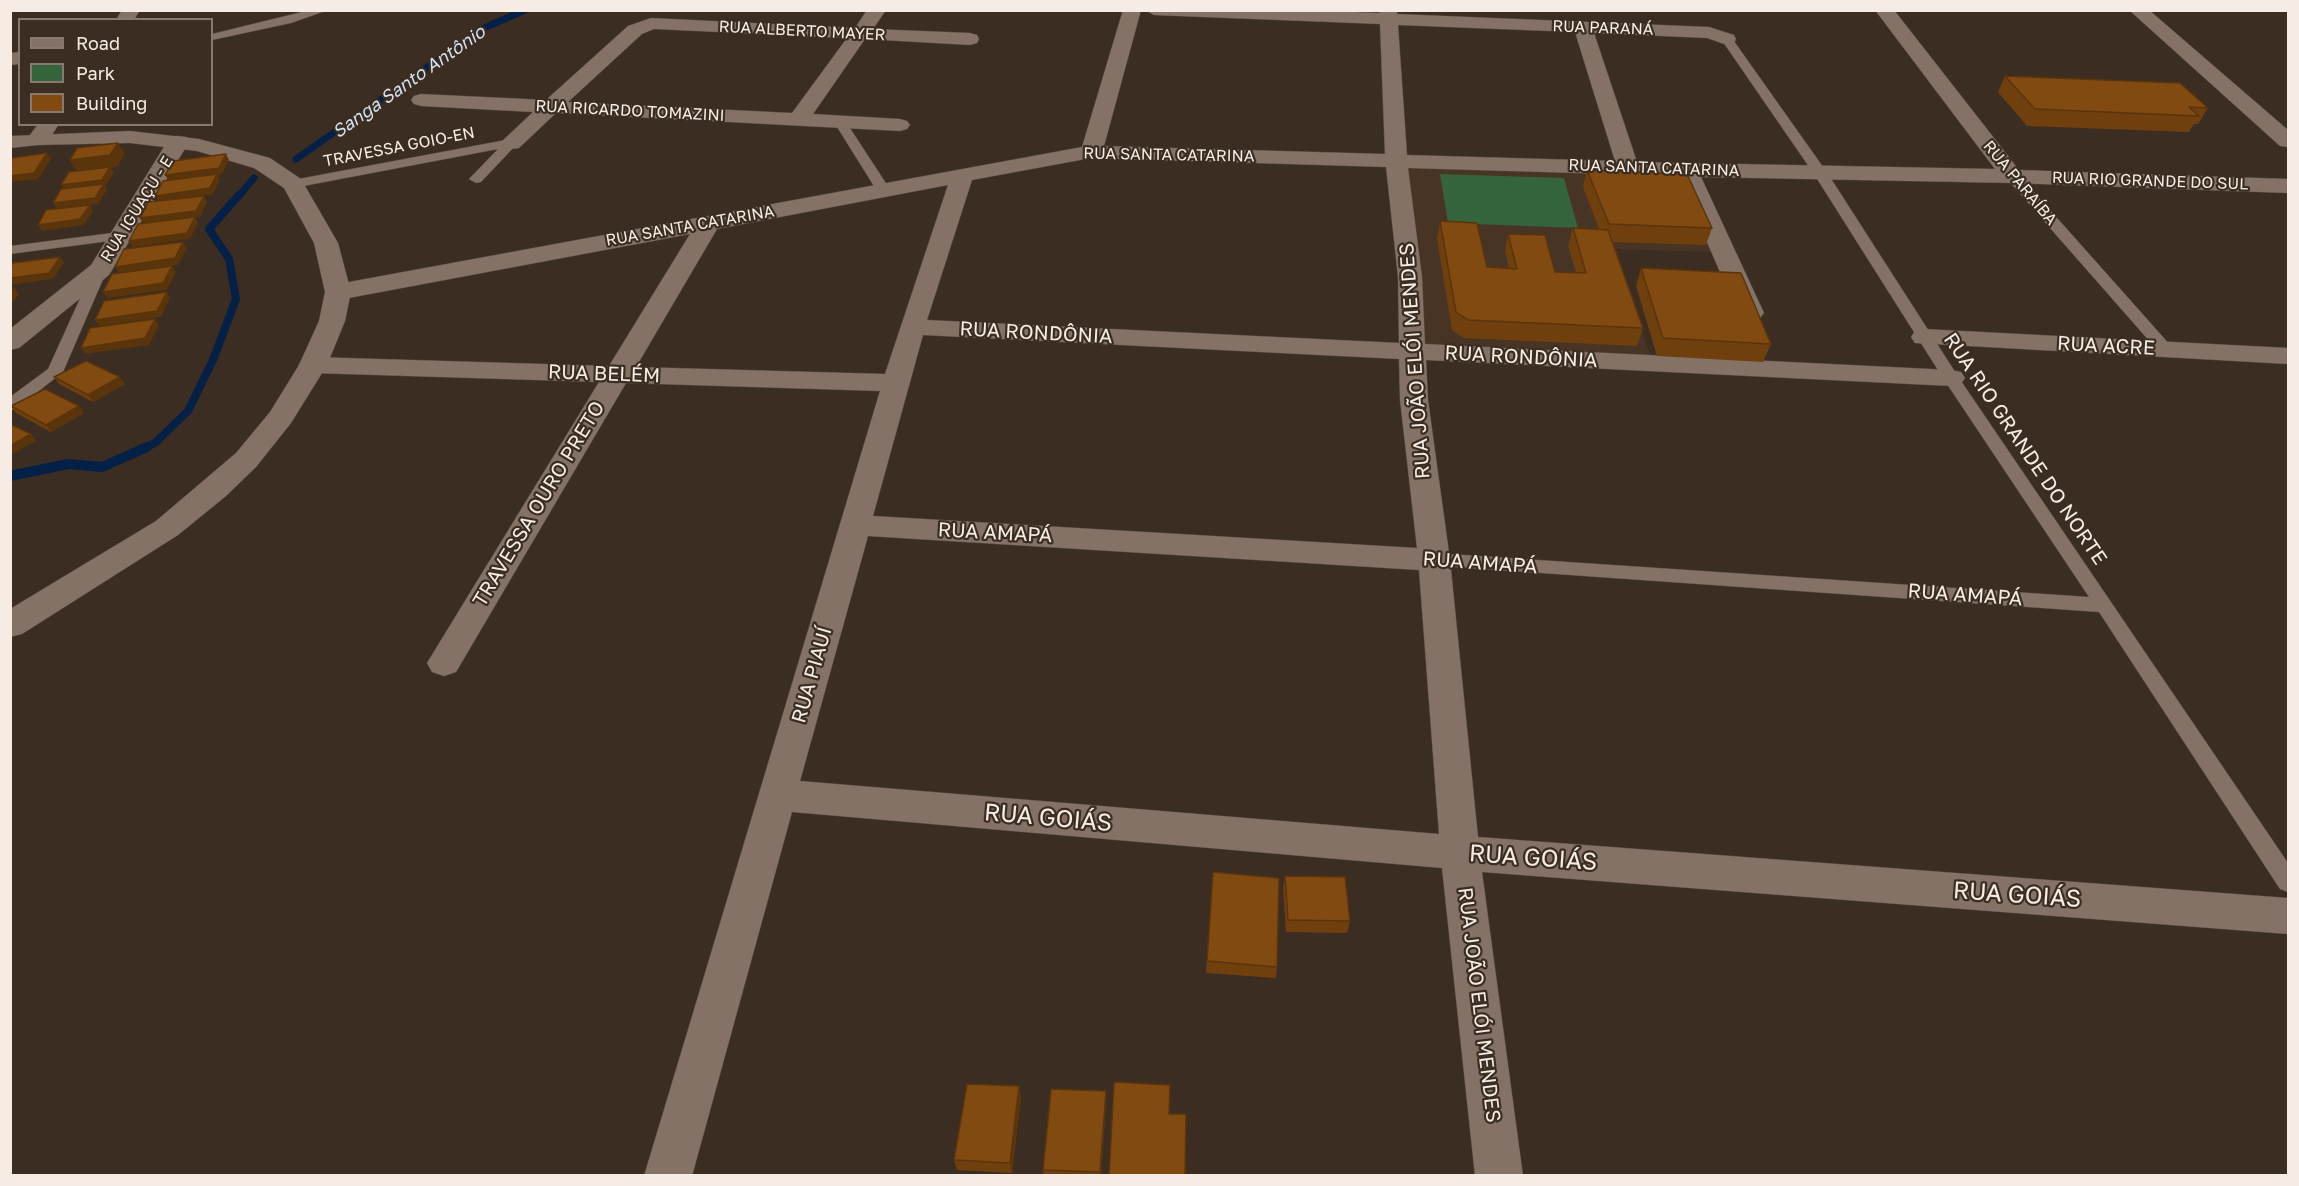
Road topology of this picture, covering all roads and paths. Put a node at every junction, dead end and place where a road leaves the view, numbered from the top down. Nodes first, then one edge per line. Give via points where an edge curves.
1 (323, 10) edge
2 (877, 10) edge
3 (1132, 10) edge
4 (1154, 10) edge
5 (1632, 10) edge
6 (1884, 10) edge
7 (2138, 10) edge
8 (1389, 15) edge
9 (1583, 27) junction
10 (1640, 29) junction
11 (861, 34) junction
12 (213, 37) edge
13 (970, 39) dead end
14 (1727, 39) joint
15 (421, 100) dead end
16 (553, 106) junction
17 (798, 120) junction
18 (840, 122) junction
19 (900, 125) dead end
20 (44, 132) edge
21 (2289, 141) edge
22 (10, 142) edge
23 (178, 142) junction
24 (512, 143) junction
25 (1091, 152) junction
26 (1396, 160) junction
27 (1628, 168) junction
28 (1686, 170) junction
29 (1821, 174) junction
30 (962, 176) junction
31 (2012, 176) junction
32 (476, 178) dead end
33 (293, 184) junction
34 (2289, 186) edge
35 (884, 191) junction
36 (709, 222) junction
37 (120, 236) junction
38 (10, 250) edge
39 (100, 270) junction
40 (338, 292) junction
41 (912, 327) junction
42 (1924, 337) junction
43 (10, 342) edge
44 (2165, 349) junction
45 (1413, 352) junction
46 (1769, 352) junction
47 (2289, 356) edge
48 (313, 365) junction
49 (617, 375) junction
50 (1951, 378) junction
51 (895, 383) junction
52 (10, 405) edge
53 (855, 525) junction
54 (1434, 560) junction
55 (2105, 605) junction
56 (10, 625) edge
57 (444, 663) dead end
58 (777, 795) junction
59 (1460, 853) junction
60 (2289, 882) edge
61 (2289, 916) edge
62 (668, 1176) edge
63 (1499, 1176) edge

1 - 12 lane
2 - 11 street
3 - 25 street
4 - 8 street, RUA PARANÁ
5 - 10 street
6 - 31 street, RUA PARAÍBA
7 - 21 street
8 - 9 street, RUA PARANÁ
8 - 26 street, RUA JOÃO ELÓI MENDES
9 - 10 street, RUA PARANÁ
9 - 27 street
10 - 14 street, RUA PARANÁ via 1708,33
11 - 13 street, RUA ALBERTO MAYER
11 - 16 street, RUA ALBERTO MAYER via 651,23 635,30
11 - 17 street
14 - 29 lane, RUA RIO GRANDE DO NORTE
15 - 16 street, RUA RICARDO TOMAZINI
16 - 17 street, RUA RICARDO TOMAZINI
16 - 24 street
17 - 18 street, RUA RICARDO TOMAZINI
18 - 19 street, RUA RICARDO TOMAZINI
18 - 35 lane
20 - 22 street
20 - 23 street
23 - 33 street via 262,163
23 - 37 street, RUA IGUAÇU - E
24 - 32 lane
24 - 33 lane, TRAVESSA GOIO-EN
25 - 26 street, RUA SANTA CATARINA
25 - 30 street, RUA SANTA CATARINA
26 - 27 street, RUA SANTA CATARINA
26 - 45 street, RUA JOÃO ELÓI MENDES via 1410,277
27 - 28 street, RUA SANTA CATARINA
28 - 29 street, RUA SANTA CATARINA
28 - 46 street
29 - 31 street, RUA SANTA CATARINA
29 - 42 lane, RUA RIO GRANDE DO NORTE
30 - 35 street, RUA SANTA CATARINA
30 - 41 street, RUA PIAUÍ
31 - 34 street, RUA RIO GRANDE DO SUL
31 - 44 lane, RUA PARAÍBA
33 - 40 street via 326,243
35 - 36 street, RUA SANTA CATARINA
36 - 40 street, RUA SANTA CATARINA
36 - 49 street, TRAVESSA OURO PRETO
37 - 38 lane
37 - 39 street, RUA IGUAÇU - E
39 - 43 street, RUA IGUAÇU - E
39 - 52 lane via 55,372
40 - 48 street via 332,321
41 - 45 street, RUA RONDÔNIA
41 - 51 street, RUA PIAUÍ
42 - 44 street, RUA ACRE
42 - 50 lane, RUA RIO GRANDE DO NORTE
44 - 47 street, RUA ACRE
45 - 46 street, RUA RONDÔNIA
45 - 54 street, RUA JOÃO ELÓI MENDES via 1414,400
46 - 50 street, RUA RONDÔNIA
48 - 49 street, RUA BELÉM
48 - 56 street via 273,426 215,489 167,528
49 - 51 street, RUA BELÉM
49 - 57 street, TRAVESSA OURO PRETO
50 - 55 lane, RUA RIO GRANDE DO NORTE
51 - 53 street, RUA PIAUÍ
53 - 54 street, RUA AMAPÁ
53 - 58 street, RUA PIAUÍ
54 - 55 lane, RUA AMAPÁ
54 - 59 street, RUA JOÃO ELÓI MENDES
55 - 60 lane, RUA RIO GRANDE DO NORTE
58 - 59 street, RUA GOIÁS
58 - 62 street, RUA PIAUÍ
59 - 61 street, RUA GOIÁS
59 - 63 street, RUA JOÃO ELÓI MENDES

